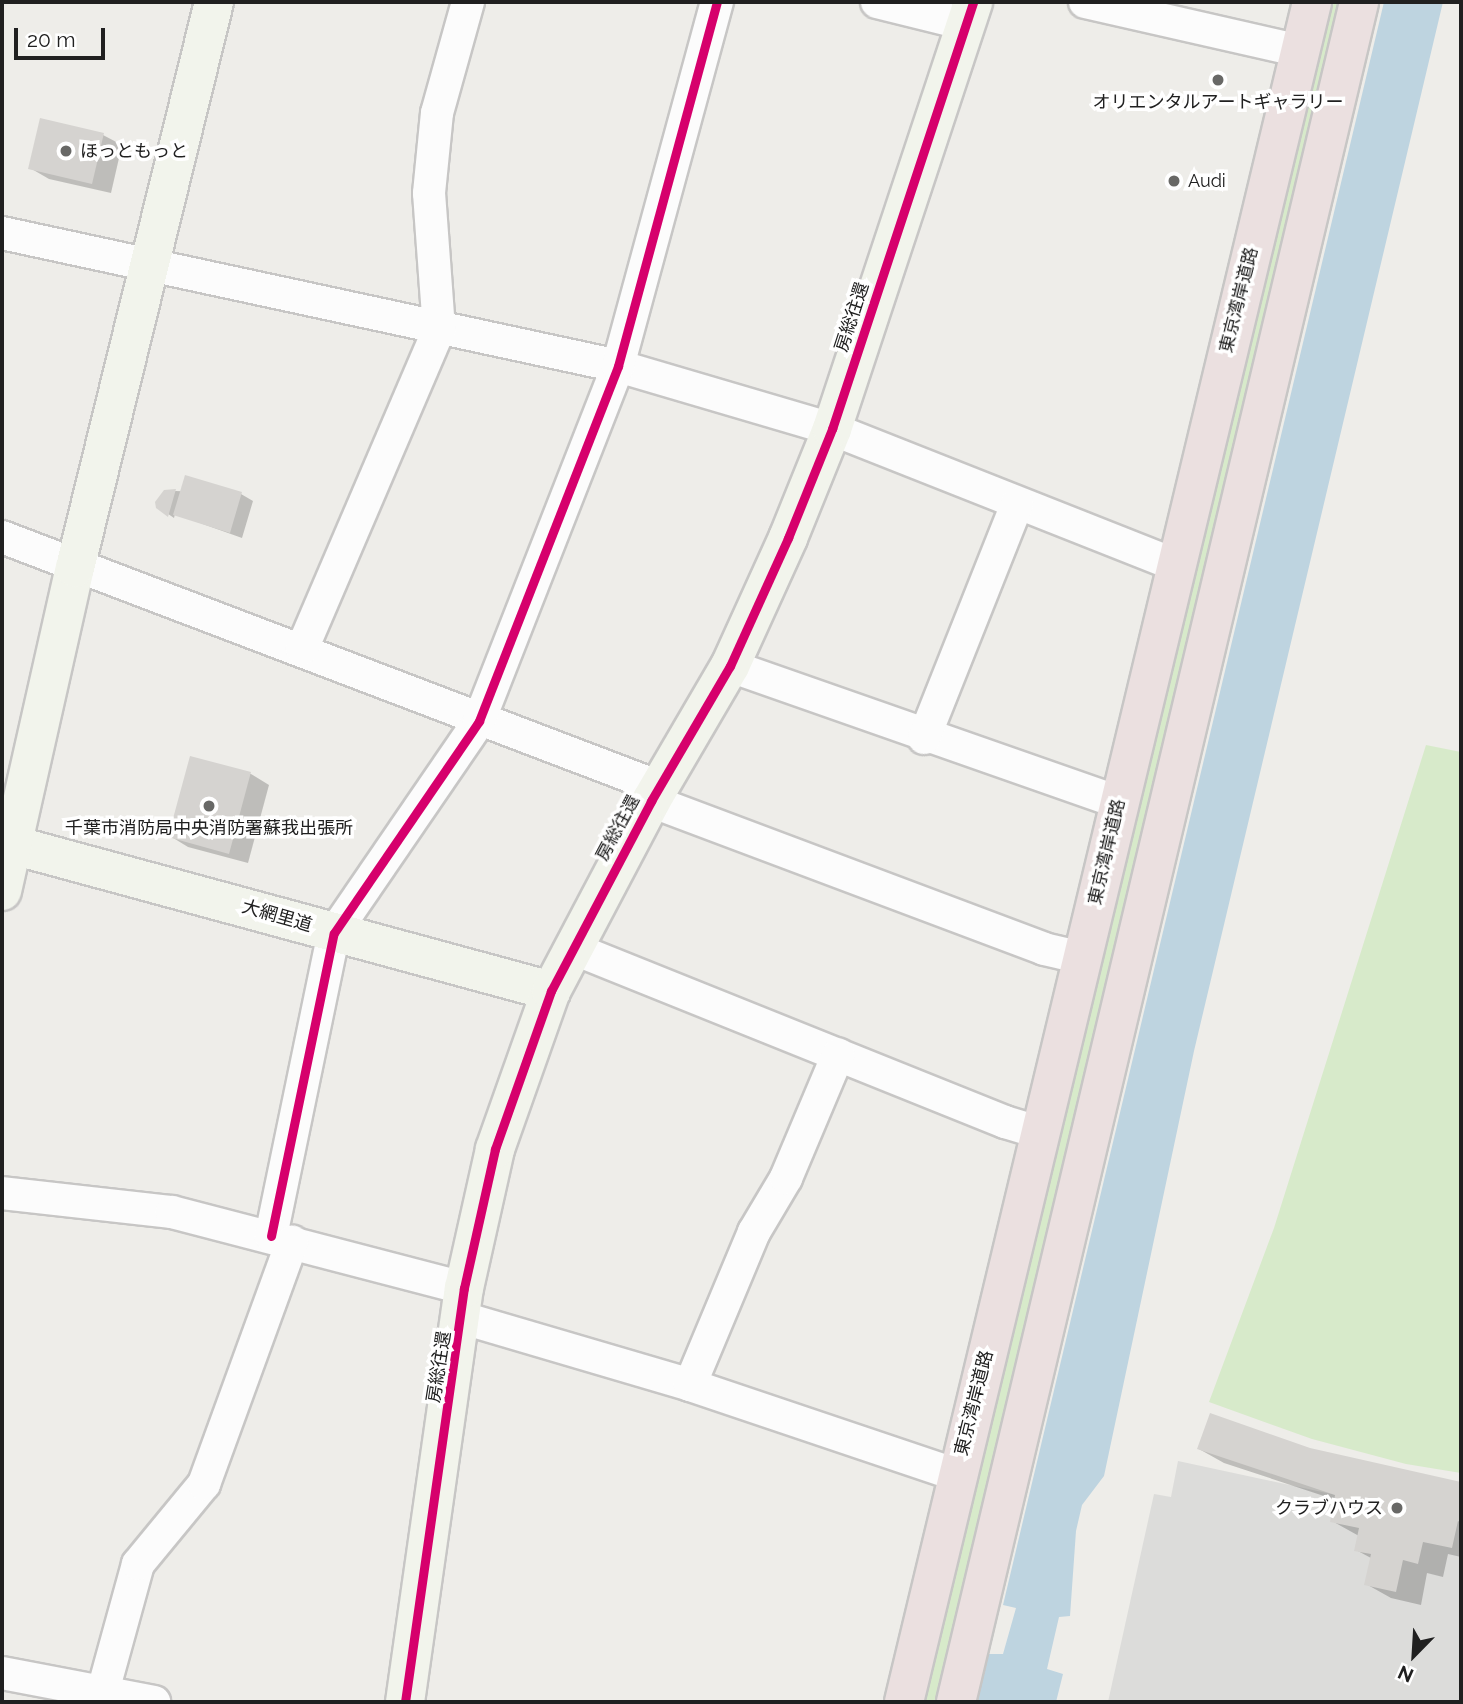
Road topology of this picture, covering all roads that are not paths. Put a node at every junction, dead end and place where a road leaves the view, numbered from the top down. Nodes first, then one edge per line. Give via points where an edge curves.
1 (214, 2) edge
2 (468, 2) edge
3 (718, 2) edge
4 (877, 2) edge
5 (1085, 2) edge
6 (1312, 2) edge
7 (1359, 2) edge
8 (970, 13) edge
9 (1300, 51) junction
10 (2, 233) edge
11 (147, 265) junction
12 (439, 329) junction
13 (618, 366) junction
14 (832, 429) junction
15 (1017, 504) junction
16 (2, 537) edge
17 (1175, 565) junction
18 (75, 568) junction
19 (303, 649) junction
20 (730, 666) junction
21 (479, 720) junction
22 (924, 737) junction
23 (655, 794) junction
24 (1118, 802) junction
25 (8, 844) edge
26 (2, 891) edge
27 (334, 933) junction
28 (572, 948) junction
29 (1083, 958) junction
30 (551, 991) junction
31 (838, 1055) junction
32 (1041, 1133) junction
33 (2, 1193) edge
34 (281, 1239) junction
35 (463, 1303) junction
36 (690, 1385) junction
37 (957, 1475) junction
38 (2, 1673) edge
39 (101, 1697) edge
40 (153, 1702) edge
41 (405, 1702) edge
42 (904, 1702) edge
43 (956, 1702) edge

1 - 11 street
2 - 12 street via 437,113 430,181
3 - 13 street
4 - 8 street
5 - 9 street
6 - 9 highway, 東京湾岸道路
7 - 43 highway
8 - 14 street, 房総往還
9 - 17 highway, 東京湾岸道路
10 - 11 street
11 - 12 street
11 - 18 street
12 - 13 street
12 - 19 street
13 - 14 street
13 - 21 street
14 - 15 street
14 - 20 street, 房総往還
15 - 17 street
15 - 22 street
16 - 18 street
17 - 24 highway, 東京湾岸道路
18 - 19 street
18 - 25 street
19 - 21 street
20 - 22 street
20 - 23 street, 房総往還
21 - 23 street
21 - 27 street
22 - 24 street
23 - 28 street, 房総往還
23 - 29 street via 1044,949
24 - 29 highway, 東京湾岸道路
25 - 26 street
25 - 27 street, 大網里道
27 - 30 street, 大網里道
27 - 34 street
28 - 30 street, 房総往還
28 - 31 street
29 - 32 highway, 東京湾岸道路
30 - 35 street, 房総往還 via 495,1149
31 - 32 street
31 - 36 street via 786,1178 754,1232
32 - 37 highway, 東京湾岸道路
33 - 34 street via 172,1212
34 - 35 street
34 - 39 street via 204,1484 138,1564
35 - 36 street
35 - 41 street, 房総往還
36 - 37 street
37 - 42 highway, 東京湾岸道路
38 - 39 street
39 - 40 street

